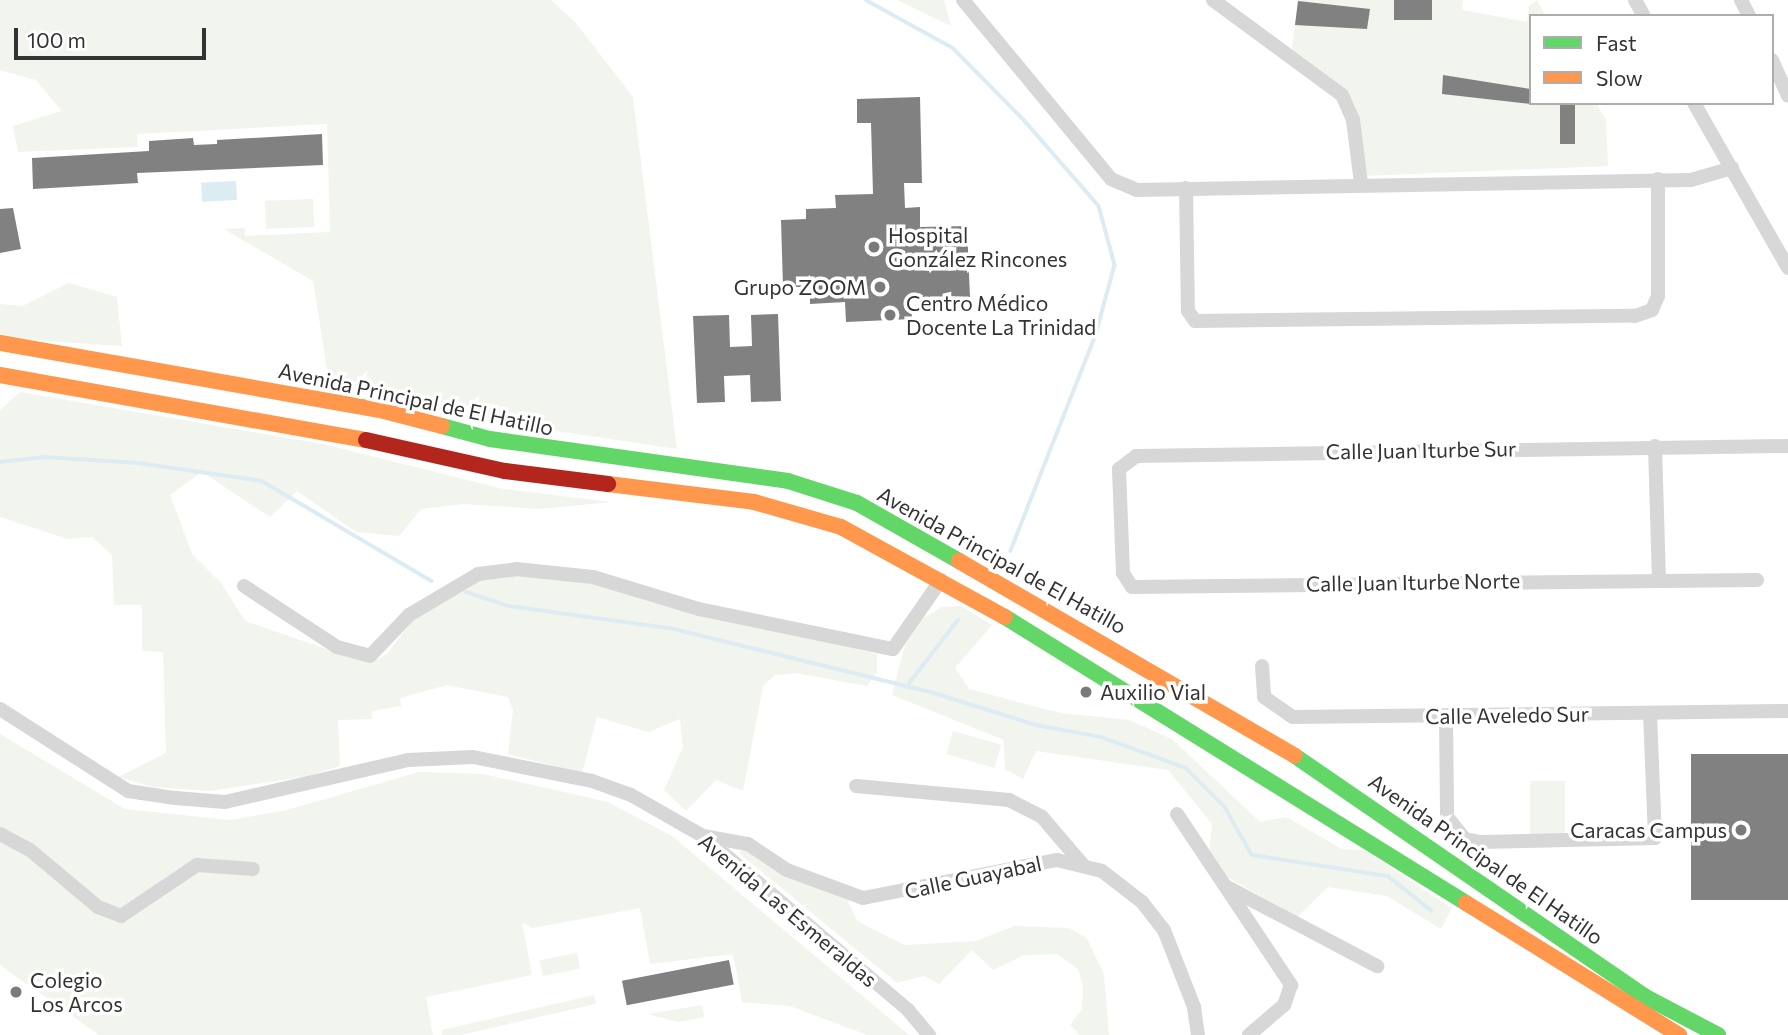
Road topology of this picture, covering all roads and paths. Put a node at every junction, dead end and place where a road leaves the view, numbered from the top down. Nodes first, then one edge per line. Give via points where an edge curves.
1 (963, 0) edge
2 (1213, 0) edge
3 (1774, 64) edge
4 (1788, 96) edge
5 (1695, 105) edge
6 (1732, 168) junction
7 (1658, 179) junction
8 (1361, 183) junction
9 (1186, 188) junction
10 (1788, 268) edge
11 (0, 344) edge
12 (0, 375) edge
13 (1655, 446) junction
14 (1788, 446) edge
15 (1121, 527) joint
16 (1659, 578) junction
17 (939, 579) junction
18 (1757, 580) dead end
19 (244, 586) dead end
20 (1262, 666) dead end
21 (0, 709) edge
22 (1788, 712) edge
23 (1650, 713) junction
24 (1446, 716) junction
25 (856, 786) dead end
26 (1177, 814) dead end
27 (0, 834) edge
28 (703, 836) junction
29 (1083, 865) junction
30 (253, 869) dead end
31 (1224, 886) junction
32 (1377, 966) dead end
33 (929, 1035) edge
34 (1198, 1035) edge
35 (1249, 1035) edge
36 (1679, 1035) edge
37 (1718, 1035) edge

1 - 9 street via 1111,179 1137,190
2 - 8 street via 1342,95 1353,120
3 - 4 street
5 - 6 street
6 - 7 street via 1691,180
6 - 10 street
7 - 8 street
7 - 9 street via 1658,296 1652,310 1635,316 1195,321 1188,311
8 - 9 street
11 - 37 main road, Avenida Principal de El Hatillo via 380,410 516,443 720,468 788,481 857,503 1268,737 1644,996
12 - 17 main road, Avenida Principal de El Hatillo via 302,425 505,471 754,502 841,527
13 - 14 street, Calle Juan Iturbe Sur
13 - 15 street, Calle Juan Iturbe Sur via 1136,456 1119,469
13 - 16 street
15 - 16 street, Calle Juan Iturbe Norte via 1125,582 1132,587
16 - 18 street, Calle Juan Iturbe Norte
17 - 19 street via 893,649 699,609 593,578 516,569 478,574 409,615 370,656 337,647
17 - 36 main road, Avenida Principal de El Hatillo via 1391,852
20 - 24 street, Calle Aveledo Sur via 1264,697 1293,717
21 - 28 street, Avenida Las Esmeraldas via 128,791 225,802 408,760 472,757 592,781 631,795
22 - 23 street, Calle Aveledo Sur
23 - 24 street, Calle Aveledo Sur
23 - 24 street via 1655,838 1494,841 1465,839 1447,817
25 - 29 street via 1009,800 1042,817
26 - 31 street
27 - 30 street via 30,850 98,907 121,916 175,875 197,865
28 - 29 street, Calle Guayabal via 748,844 796,875 863,898 1040,862
28 - 33 street, Avenida Las Esmeraldas via 908,1010
29 - 34 street, Calle Guayabal via 1102,871 1142,902 1164,930 1194,1007
31 - 32 street
31 - 35 street via 1291,985 1284,1005

